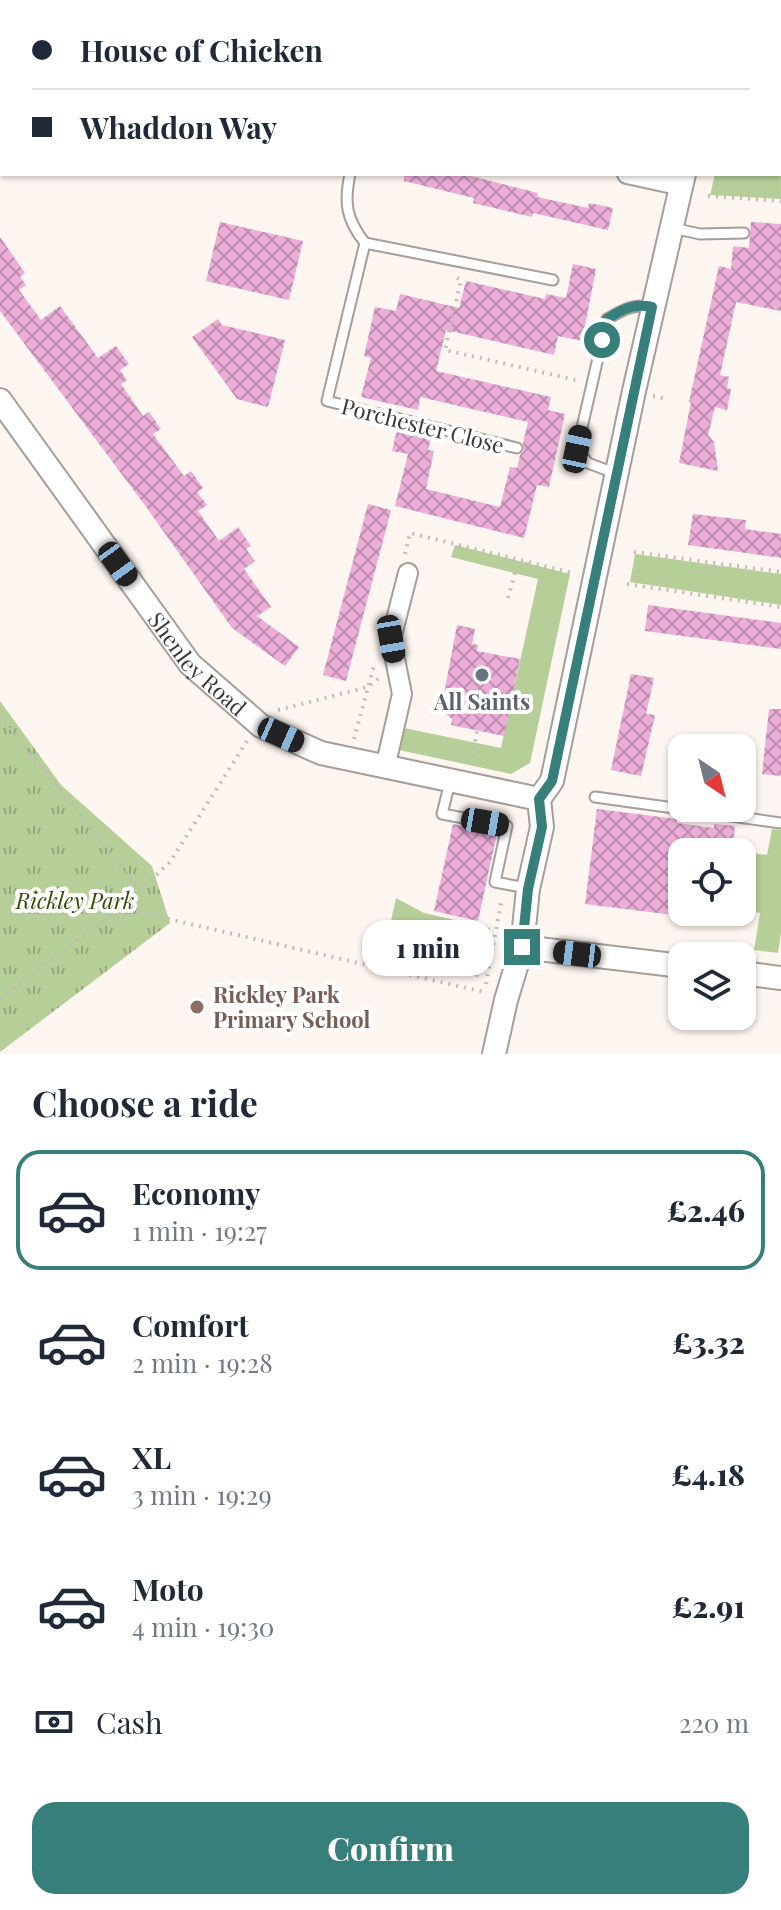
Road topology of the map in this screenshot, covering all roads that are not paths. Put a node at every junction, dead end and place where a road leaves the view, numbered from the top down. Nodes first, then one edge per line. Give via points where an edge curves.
1 (350, 176) edge
2 (646, 176) edge
3 (683, 180) edge
4 (672, 228) junction
5 (744, 233) dead end
6 (365, 243) junction
7 (553, 280) dead end
8 (652, 307) junction
9 (0, 400) edge
10 (517, 448) dead end
11 (617, 474) junction
12 (406, 567) road end
13 (385, 768) junction
14 (450, 782) junction
15 (595, 797) dead end
16 (539, 799) junction
17 (781, 823) edge
18 (528, 889) junction
19 (522, 947) junction
20 (668, 964) edge
21 (756, 975) edge
22 (781, 978) edge
23 (494, 1054) edge

1 - 6 lane via 345,196 351,225
2 - 3 street
3 - 4 street
4 - 5 lane via 700,234
4 - 8 street
6 - 7 lane
6 - 10 lane, Porchester Close via 327,401
8 - 11 street
8 - 11 lane via 625,308 607,319 577,449 588,463
9 - 13 street, Shenley Road via 190,664 261,726 321,753
11 - 16 street via 552,781
12 - 13 street via 391,639 402,694
13 - 14 street, Shenley Road
14 - 16 street, Shenley Road
14 - 18 lane via 442,814 507,826 495,882
15 - 17 lane
16 - 18 street via 542,827
18 - 19 street
19 - 20 street
19 - 23 street
21 - 22 street

